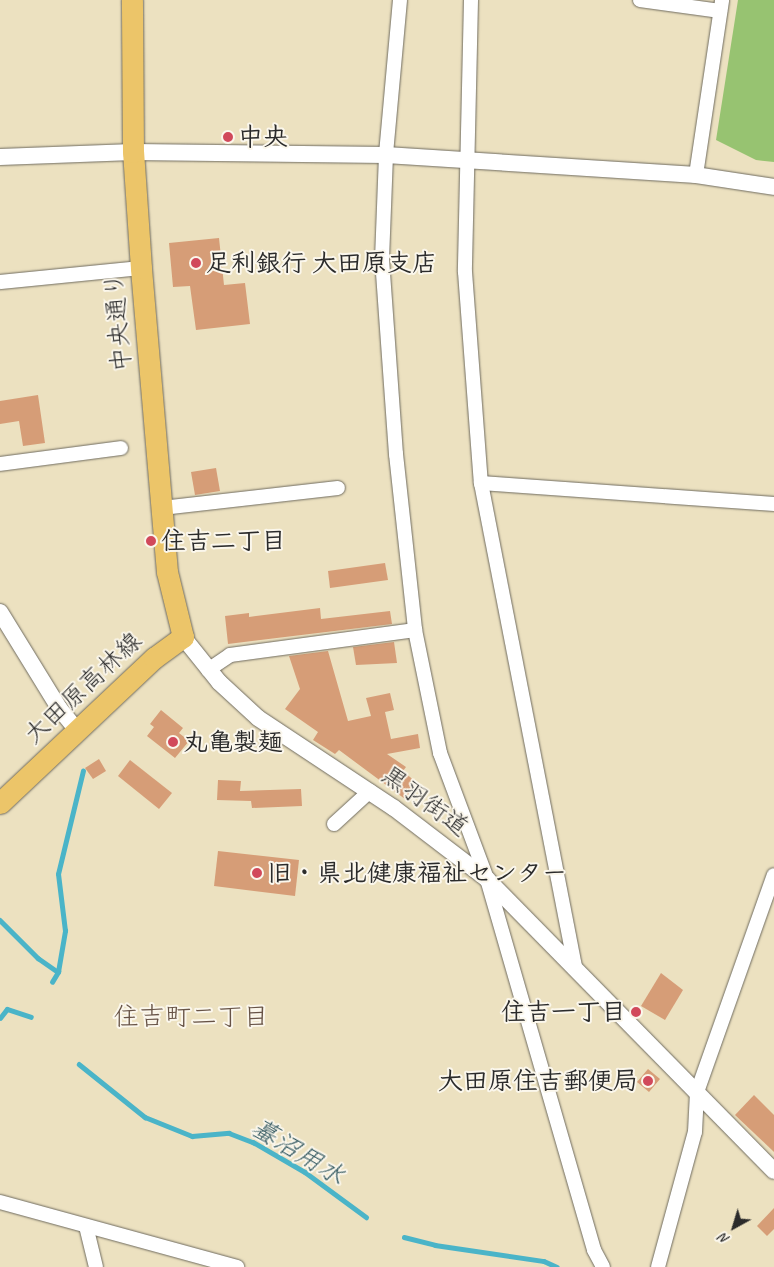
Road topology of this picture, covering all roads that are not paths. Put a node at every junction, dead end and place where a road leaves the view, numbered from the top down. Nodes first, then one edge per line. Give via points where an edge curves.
1 (132, 0) edge
2 (400, 0) edge
3 (471, 0) edge
4 (640, 0) edge
5 (721, 6) edge
6 (133, 152) junction
7 (386, 155) junction
8 (0, 157) edge
9 (466, 159) junction
10 (696, 175) junction
11 (774, 187) edge
12 (142, 268) junction
13 (0, 282) edge
14 (121, 448) dead end
15 (0, 464) edge
16 (481, 483) junction
17 (338, 488) dead end
18 (774, 504) edge
19 (162, 508) junction
20 (0, 612) edge
21 (415, 630) junction
22 (183, 637) junction
23 (208, 670) junction
24 (77, 730) junction
25 (370, 791) junction
26 (0, 803) edge
27 (334, 824) dead end
28 (774, 875) edge
29 (487, 879) junction
30 (575, 966) junction
31 (697, 1092) junction
32 (774, 1170) edge
33 (0, 1202) edge
34 (86, 1226) junction
35 (96, 1267) edge
36 (237, 1267) edge
37 (603, 1267) edge
38 (658, 1267) edge

1 - 6 main road, 中央通り
2 - 7 street
3 - 9 street
4 - 5 street
5 - 10 street
6 - 7 street
6 - 8 street
6 - 12 main road, 中央通り
7 - 9 street
7 - 21 street via 382,259 396,454
9 - 10 street
9 - 16 street via 465,272
10 - 11 street
12 - 13 street
12 - 19 main road, 中央通り
14 - 15 street
16 - 18 street
16 - 30 street
17 - 19 street
19 - 22 main road, 中央通り via 167,572
20 - 24 street via 59,708
21 - 23 street via 230,655
21 - 29 street via 440,754
22 - 23 street, 黒羽街道
22 - 24 main road, 大田原高林線 via 154,658
23 - 25 street, 黒羽街道 via 240,703 271,728
24 - 26 main road, 大田原高林線
25 - 27 street
25 - 29 street, 黒羽街道
28 - 31 street
29 - 30 street, 黒羽街道
29 - 37 street via 591,1240
30 - 31 street, 黒羽街道
31 - 32 street, 黒羽街道
31 - 38 street via 695,1132
33 - 34 street
34 - 35 street
34 - 36 street

